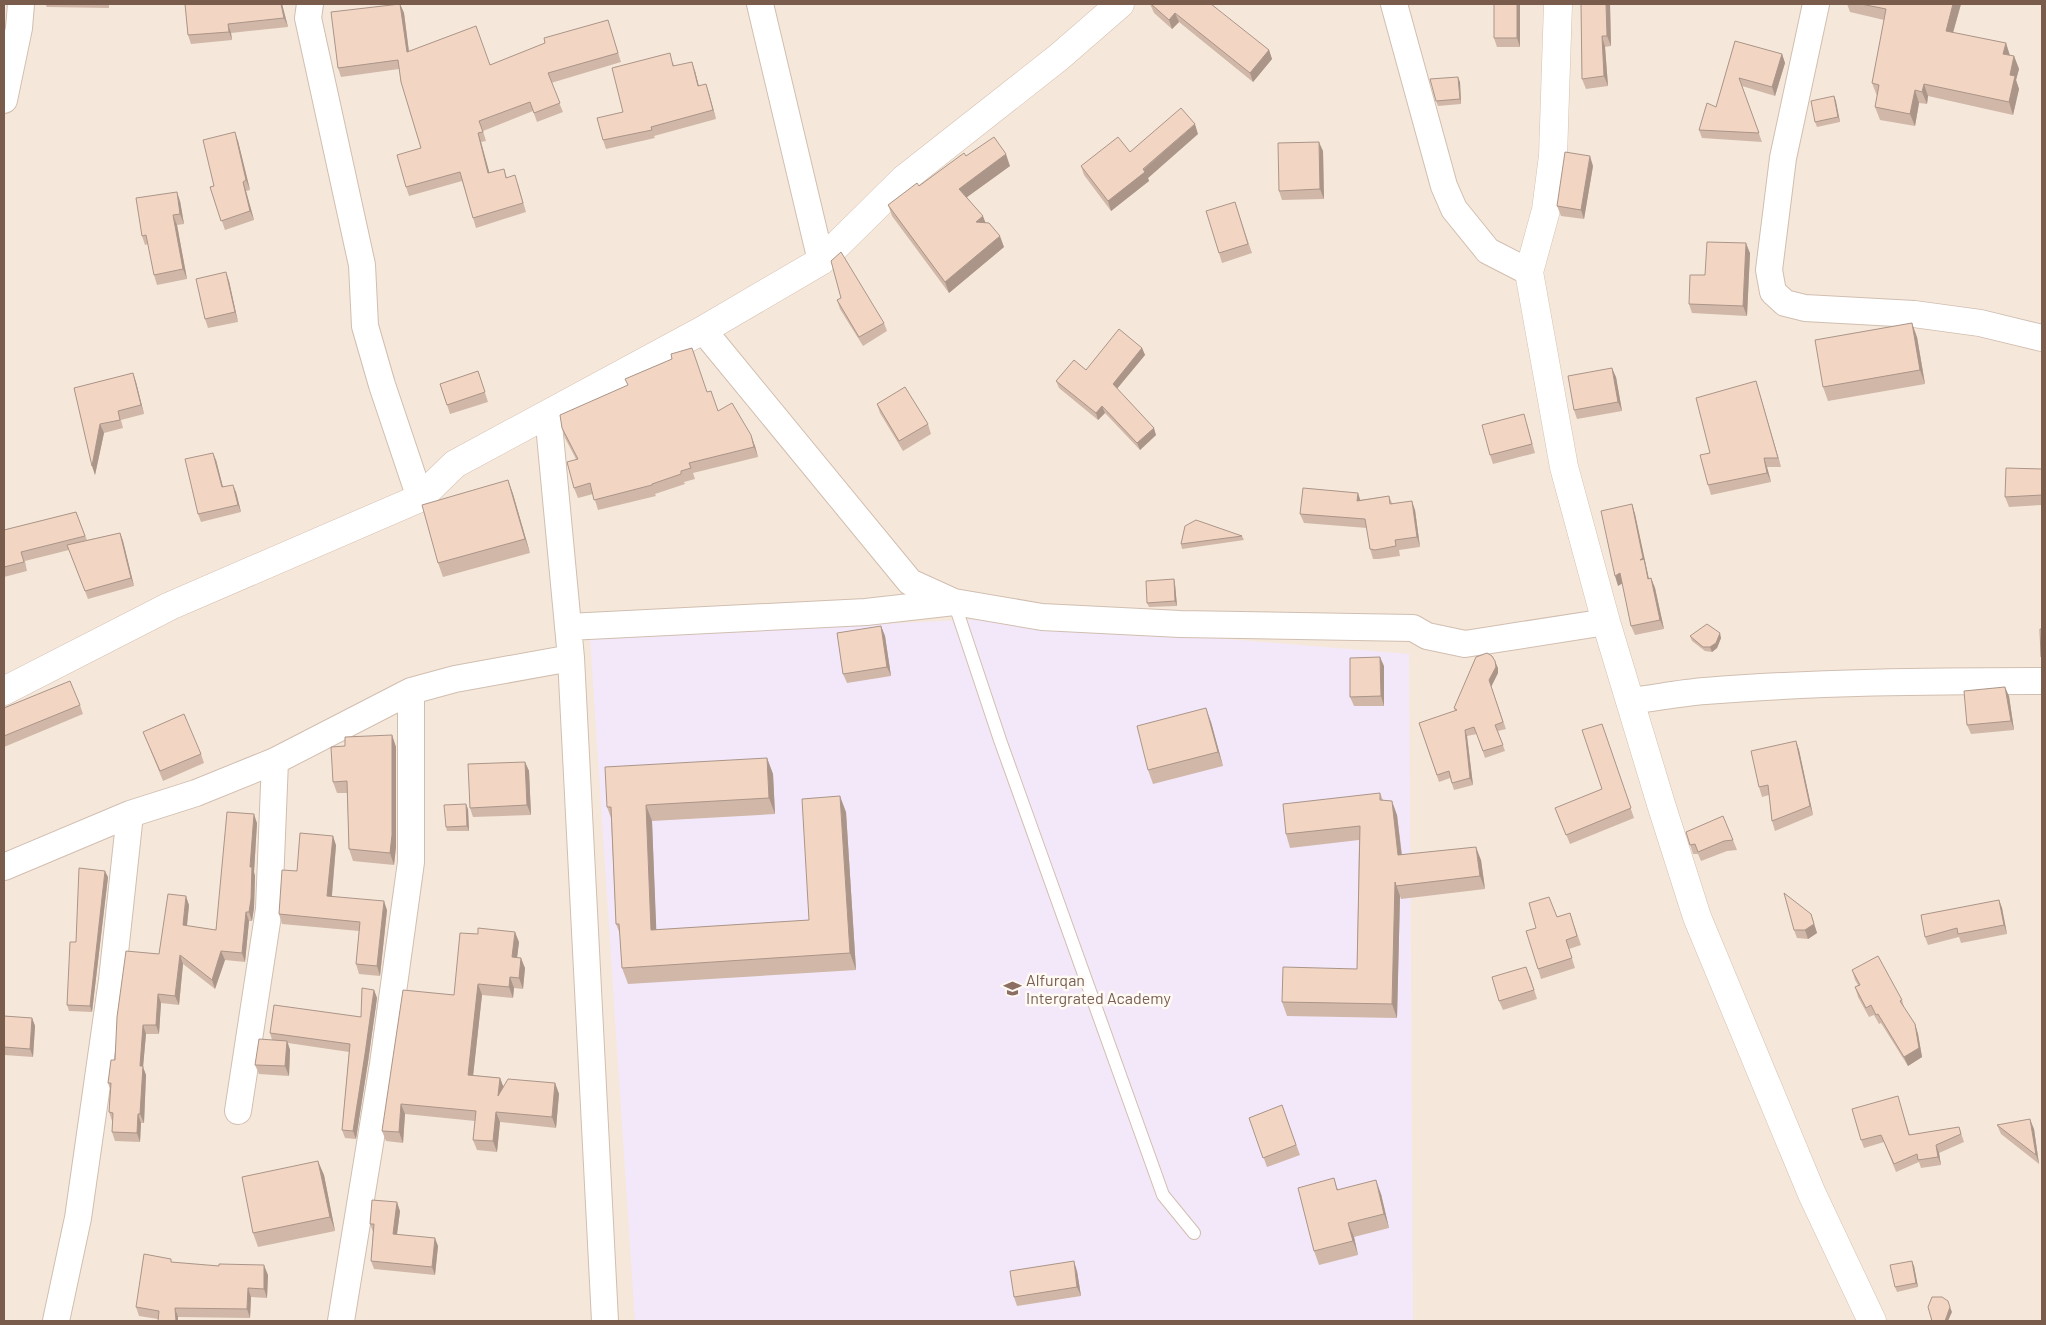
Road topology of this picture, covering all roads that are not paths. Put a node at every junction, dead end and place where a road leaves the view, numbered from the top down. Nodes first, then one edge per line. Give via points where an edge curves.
1 (21, 4) edge
2 (310, 4) edge
3 (760, 4) edge
4 (1120, 4) edge
5 (1394, 4) edge
6 (1558, 4) edge
7 (1816, 4) edge
8 (4, 100) edge
9 (821, 260) junction
10 (1529, 272) junction
11 (703, 330) junction
12 (2042, 338) edge
13 (548, 414) junction
14 (420, 498) junction
15 (954, 602) junction
16 (1606, 622) junction
17 (568, 627) junction
18 (571, 658) junction
19 (2042, 681) edge
20 (4, 691) edge
21 (411, 691) junction
22 (1630, 702) junction
23 (275, 761) junction
24 (130, 814) junction
25 (4, 867) edge
26 (238, 1111) dead end
27 (1194, 1233) dead end
28 (56, 1321) edge
29 (341, 1321) edge
30 (605, 1321) edge
31 (1872, 1321) edge

1 - 8 street
2 - 14 street via 308,18 362,265 365,326
3 - 9 street
4 - 9 street via 1059,57 904,179
5 - 10 street via 1444,186 1454,209 1488,251
6 - 10 street via 1553,156 1546,210
7 - 12 street via 1783,158 1769,270 1773,292 1785,303 1805,308 1914,314 1980,323
9 - 11 street
10 - 16 street via 1564,467
11 - 13 street
11 - 15 street via 910,582
13 - 14 street via 455,464
13 - 17 street
14 - 20 street via 170,606
15 - 16 street via 1052,617 1180,624 1413,628 1427,636 1465,644
15 - 17 street via 866,612
15 - 27 lane via 1003,749 1163,1194
16 - 22 street
17 - 18 street
18 - 21 street via 455,679
18 - 30 street
19 - 22 street via 1776,687 1703,691
21 - 23 street
21 - 29 street via 411,862 383,1064
22 - 31 street via 1697,917 1812,1194
23 - 24 street via 196,793
23 - 26 street via 269,909
24 - 25 street
24 - 28 street via 112,980 78,1218

